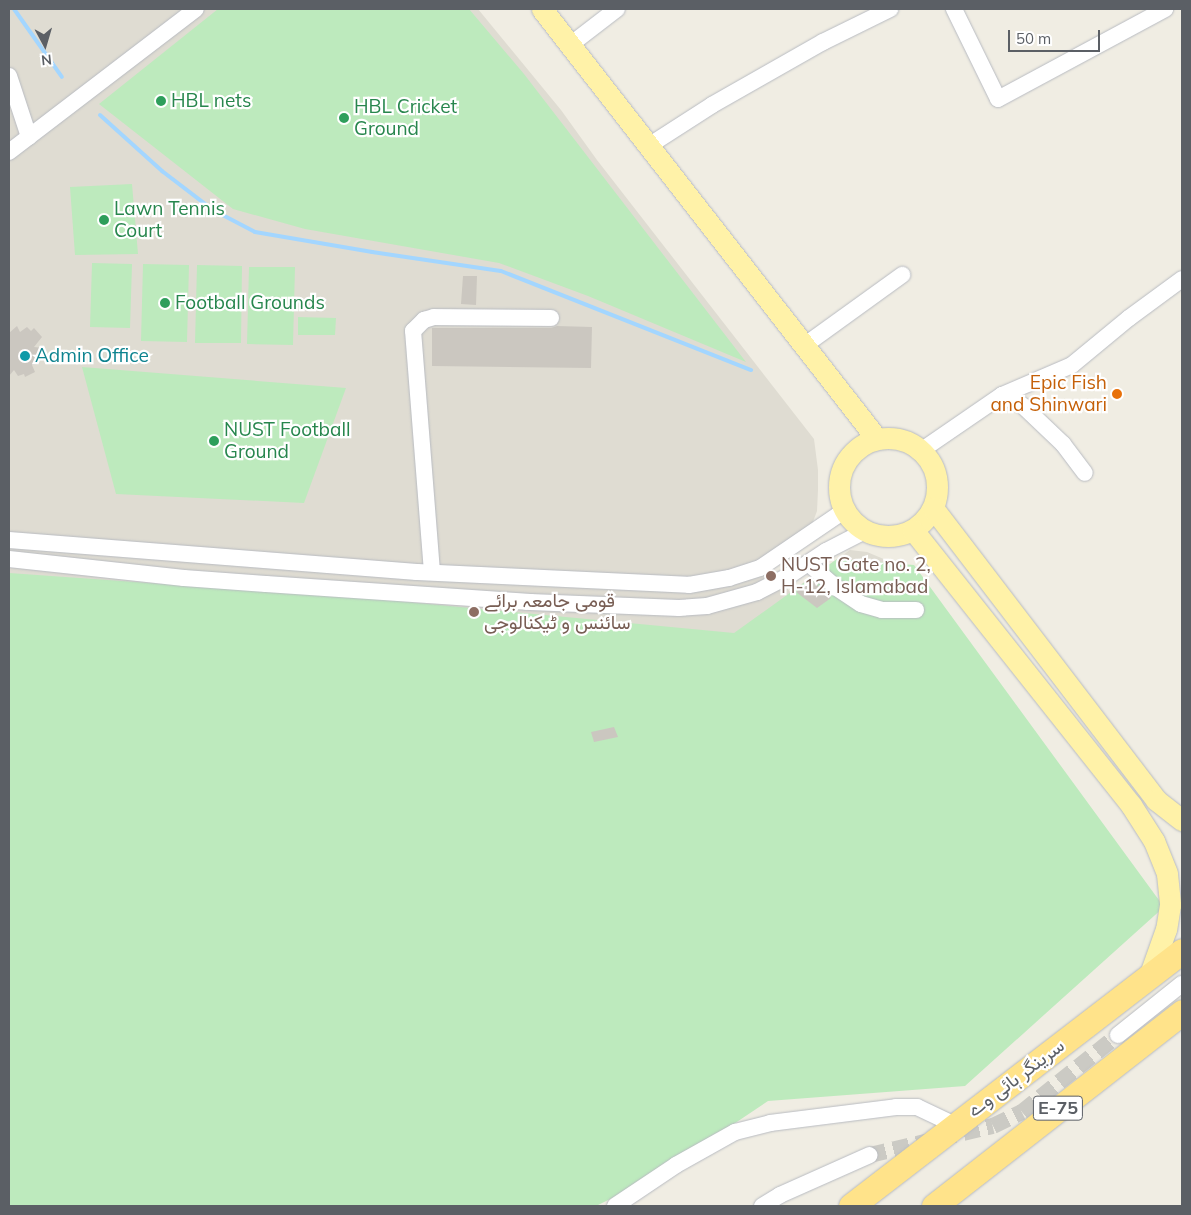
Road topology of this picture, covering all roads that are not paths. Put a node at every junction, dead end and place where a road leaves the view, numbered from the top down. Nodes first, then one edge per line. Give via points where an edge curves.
1 (196, 9) edge
2 (542, 9) edge
3 (618, 9) edge
4 (890, 9) edge
5 (954, 9) edge
6 (1166, 9) edge
7 (570, 45) junction
8 (9, 76) edge
9 (29, 137) junction
10 (650, 145) junction
11 (9, 152) edge
12 (902, 275) dead end
13 (1182, 279) edge
14 (551, 318) dead end
15 (805, 345) junction
16 (1002, 395) junction
17 (877, 438) junction
18 (922, 450) junction
19 (1085, 473) dead end
20 (933, 508) junction
21 (844, 511) junction
22 (912, 530) junction
23 (865, 531) junction
24 (9, 540) edge
25 (9, 560) edge
26 (808, 563) junction
27 (424, 572) junction
28 (416, 593) junction
29 (916, 610) dead end
30 (1182, 820) edge
31 (1182, 951) edge
32 (1149, 977) junction
33 (1182, 984) edge
34 (1182, 1012) edge
35 (1118, 1035) tunnel mouth
36 (955, 1125) junction
37 (870, 1155) tunnel mouth
38 (615, 1206) edge
39 (762, 1206) edge
40 (851, 1206) edge
41 (934, 1206) edge

1 - 9 street
2 - 7 main road
3 - 7 street
4 - 10 street via 823,42 712,105
5 - 6 street via 998,99
7 - 10 main road
8 - 9 street
9 - 11 street
10 - 15 main road
12 - 15 street
13 - 16 street via 1072,365
14 - 27 street via 434,317 424,320 412,331
15 - 17 main road
16 - 18 street
16 - 19 street via 1022,405 1062,444
17 - 18 main road via 893,438
17 - 21 main road via 863,444 844,464 838,488
18 - 20 main road via 937,477 938,493
20 - 22 main road via 925,521
20 - 30 main road via 1156,800
21 - 23 main road
21 - 27 street via 760,568 713,582 659,585
22 - 23 main road via 897,536
22 - 32 main road via 1131,805 1154,840 1167,874 1170,898 1166,928
23 - 26 street
24 - 27 street
25 - 28 street via 184,578
26 - 28 street via 757,592 707,606 679,608 530,602
26 - 29 street via 861,604 882,610
27 - 28 street
31 - 32 highway, سرینگر ہائی وے / E-75
32 - 36 highway, سرینگر ہائی وے / E-75
33 - 35 street
34 - 41 highway, E-75
36 - 38 street via 917,1107 770,1123 735,1132
36 - 40 highway, سرینگر ہائی وے / E-75
37 - 39 street

